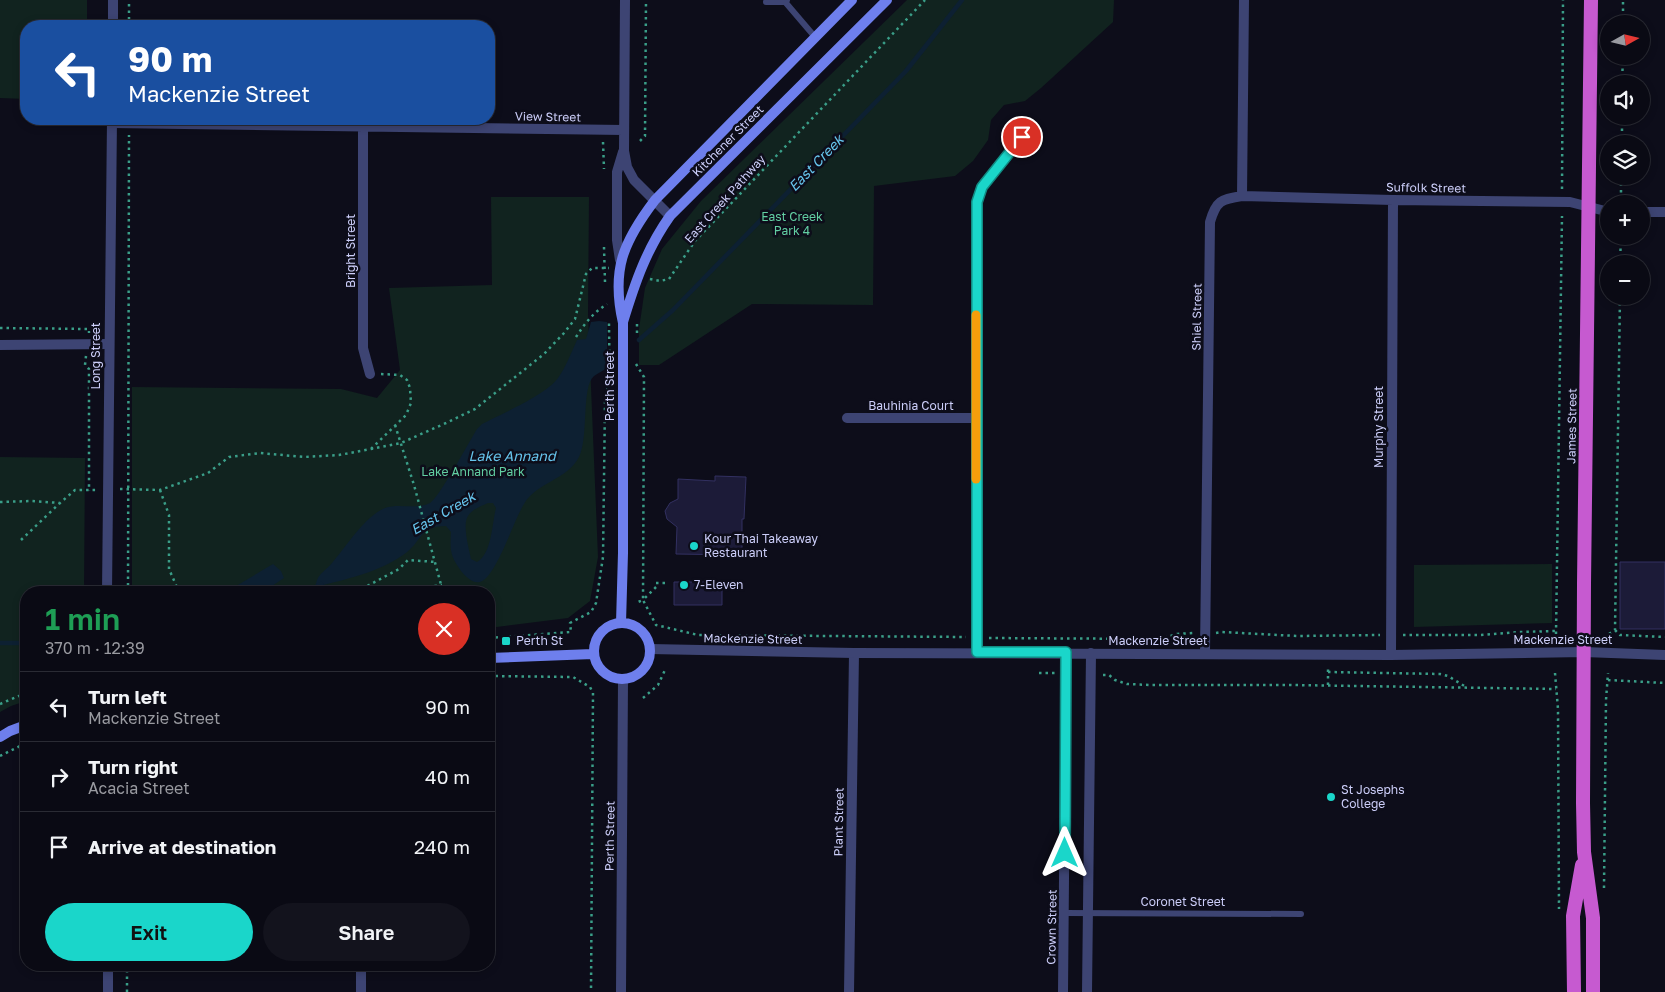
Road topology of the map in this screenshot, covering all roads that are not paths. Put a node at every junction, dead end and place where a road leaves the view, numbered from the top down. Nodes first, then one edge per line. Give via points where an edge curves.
1 (113, 0) edge
2 (625, 0) edge
3 (852, 0) edge
4 (887, 0) edge
5 (1244, 0) edge
6 (1591, 0) edge
7 (786, 1) edge
8 (766, 2) dead end
9 (112, 20) edge
10 (815, 37) junction
11 (112, 125) edge
12 (207, 125) edge
13 (363, 127) junction
14 (624, 130) junction
15 (1022, 137) dead end
16 (624, 150) junction
17 (1242, 196) junction
18 (655, 200) junction
19 (1393, 200) junction
20 (1589, 207) junction
21 (1600, 210) edge
22 (1650, 212) edge
23 (1665, 212) edge
24 (670, 216) junction
25 (620, 264) junction
26 (622, 323) junction
27 (109, 344) junction
28 (0, 345) edge
29 (370, 374) road end
30 (847, 418) dead end
31 (976, 418) junction
32 (107, 586) edge
33 (621, 623) junction
34 (650, 649) junction
35 (977, 652) junction
36 (1066, 652) junction
37 (1584, 652) junction
38 (854, 653) junction
39 (1091, 653) junction
40 (594, 654) junction
41 (1205, 654) junction
42 (1390, 655) junction
43 (1665, 655) edge
44 (495, 658) edge
45 (623, 680) junction
46 (20, 727) edge
47 (0, 737) edge
48 (1584, 852) junction
49 (1064, 913) junction
50 (1087, 913) junction
51 (1301, 914) dead end
52 (108, 971) edge
53 (361, 971) edge
54 (108, 992) edge
55 (361, 992) edge
56 (621, 992) edge
57 (849, 992) edge
58 (1063, 992) edge
59 (1087, 992) edge
60 (1574, 992) edge
61 (1593, 992) edge

1 - 9 street
2 - 14 street, Perth Street
3 - 10 main road, Kitchener Street
4 - 24 main road, Kitchener Street
5 - 17 street
6 - 20 highway, James Street
7 - 8 lane
7 - 10 lane
10 - 18 main road, Kitchener Street
11 - 27 street, Long Street
12 - 13 street, View Street
13 - 14 street, View Street
13 - 29 street, Bright Street via 363,348
14 - 16 street, Perth Street
15 - 31 street via 982,187 977,202
16 - 18 street, Perth Street via 627,167 634,180
16 - 25 street, Perth Street via 617,172
17 - 19 street, Suffolk Street
17 - 41 street, Shiel Street via 1224,199 1214,209 1210,222
18 - 24 street, Perth Street
18 - 25 main road, Kitchener Street via 631,235
19 - 20 street, Suffolk Street via 1570,202
19 - 42 street, Murphy Street
20 - 21 street, Suffolk Street
20 - 37 highway, James Street
22 - 23 street
24 - 26 main road, Kitchener Street via 648,251
25 - 26 main road, Perth Street via 618,303
26 - 33 main road, Perth Street
27 - 28 street
27 - 32 street, Long Street
30 - 31 street, Bauhinia Court
31 - 35 street
33 - 34 main road via 638,628
33 - 40 main road via 603,630 596,641
34 - 38 street, Mackenzie Street
34 - 45 main road via 650,657 643,670
35 - 36 street, Mackenzie Street
35 - 38 street, Mackenzie Street
36 - 39 street, Mackenzie Street
36 - 49 street, Crown Street
37 - 42 street, Mackenzie Street
37 - 43 street, Mackenzie Street
37 - 48 highway, James Street
38 - 57 street, Plant Street
39 - 41 street, Mackenzie Street
39 - 50 street
40 - 44 main road
40 - 45 main road via 597,665 605,674
41 - 42 street, Mackenzie Street
45 - 56 street, Perth Street
46 - 47 main road
48 - 60 highway, James Street via 1573,916
48 - 61 highway, James Street via 1593,918
49 - 50 lane, Coronet Street
49 - 58 street, Crown Street
50 - 51 lane, Coronet Street
50 - 59 street
52 - 54 street
53 - 55 street

